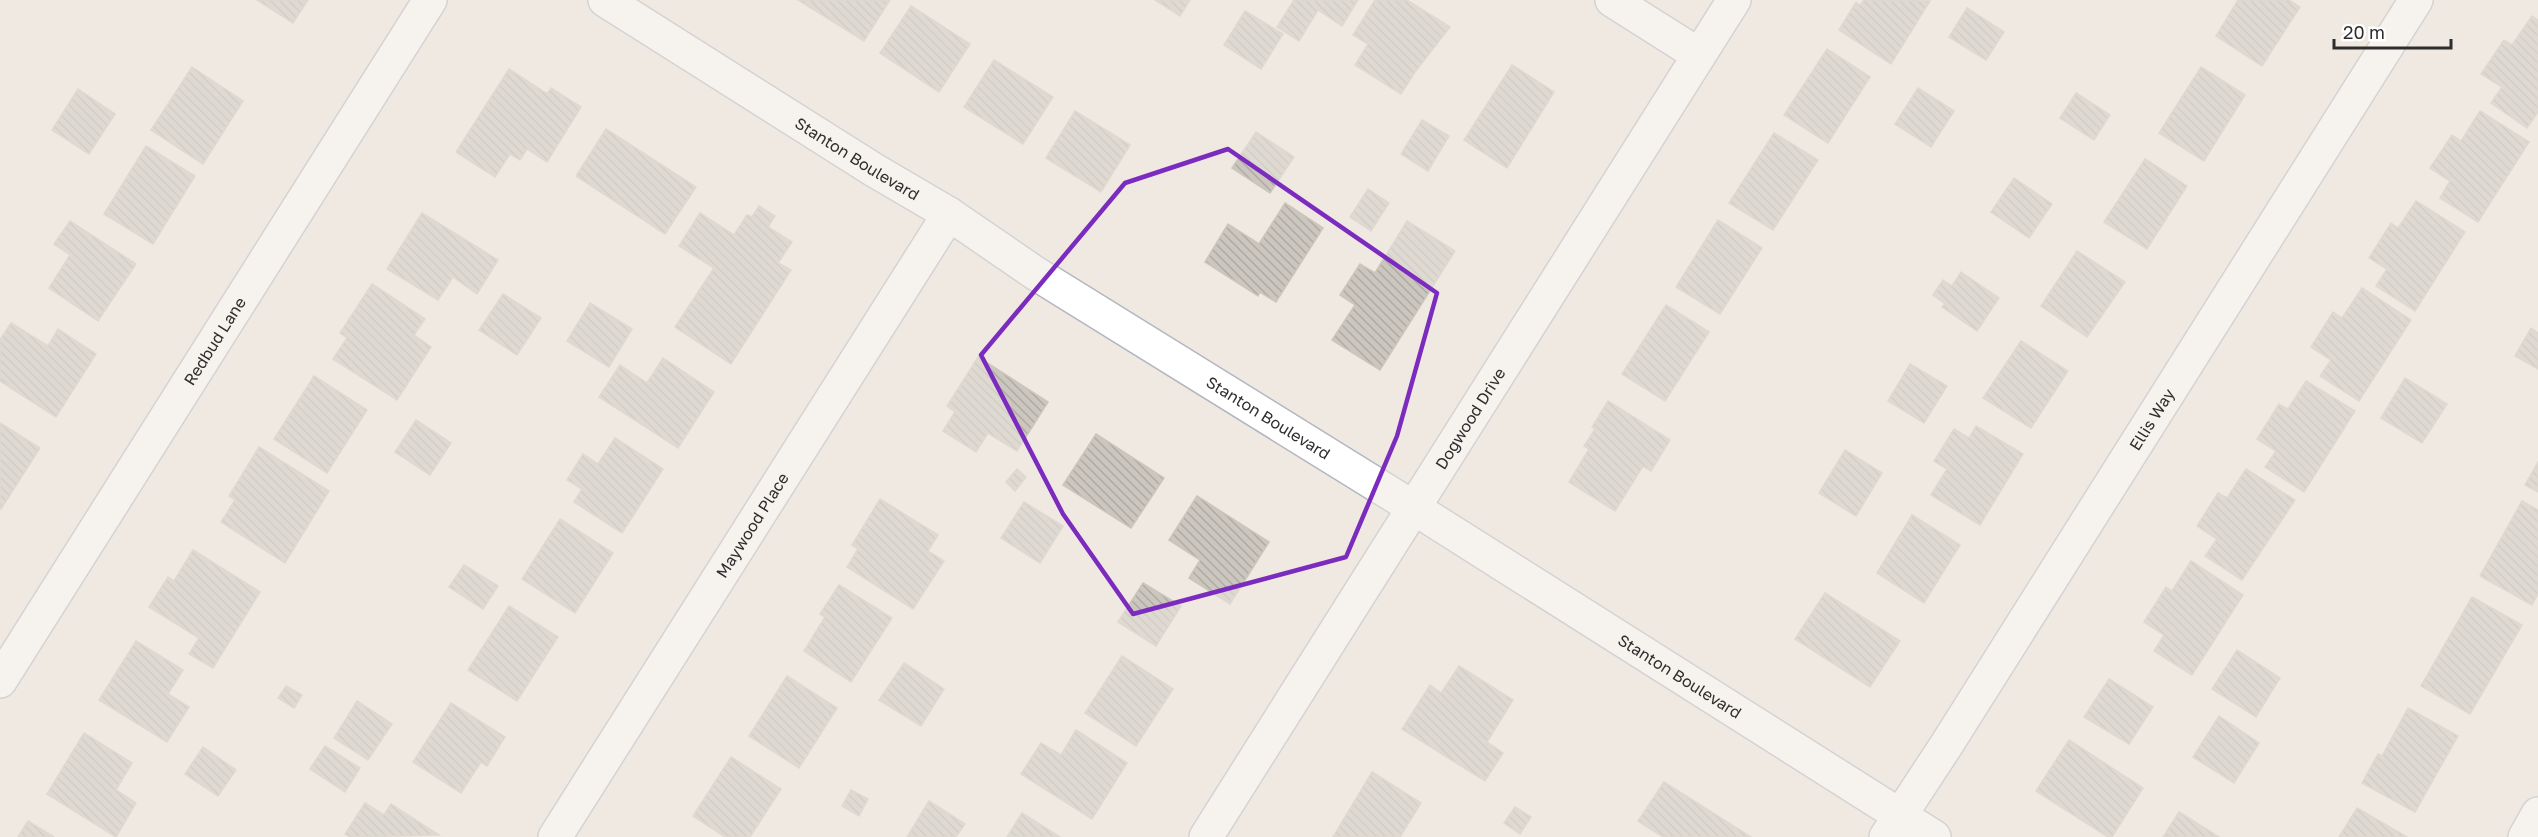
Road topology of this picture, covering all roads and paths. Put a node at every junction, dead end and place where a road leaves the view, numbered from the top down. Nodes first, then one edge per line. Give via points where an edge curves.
1 (430, 0) edge
2 (605, 0) edge
3 (1612, 0) edge
4 (1734, 0) edge
5 (2416, 0) edge
6 (1699, 55) junction
7 (949, 214) junction
8 (1414, 508) junction
9 (0, 681) edge
10 (2538, 814) edge
11 (1892, 826) edge
12 (555, 837) edge
13 (1206, 837) edge
14 (1934, 837) edge
15 (2525, 837) edge

1 - 9 street, Redbud Lane
2 - 7 street, Stanton Boulevard
3 - 6 street
4 - 6 street, Dogwood Drive
5 - 11 street, Ellis Way
6 - 8 street, Dogwood Drive
7 - 8 street, Stanton Boulevard via 1035,273
7 - 12 street, Maywood Place
8 - 11 street, Stanton Boulevard
8 - 13 street, Dogwood Drive
10 - 15 street
11 - 14 street, Stanton Boulevard

